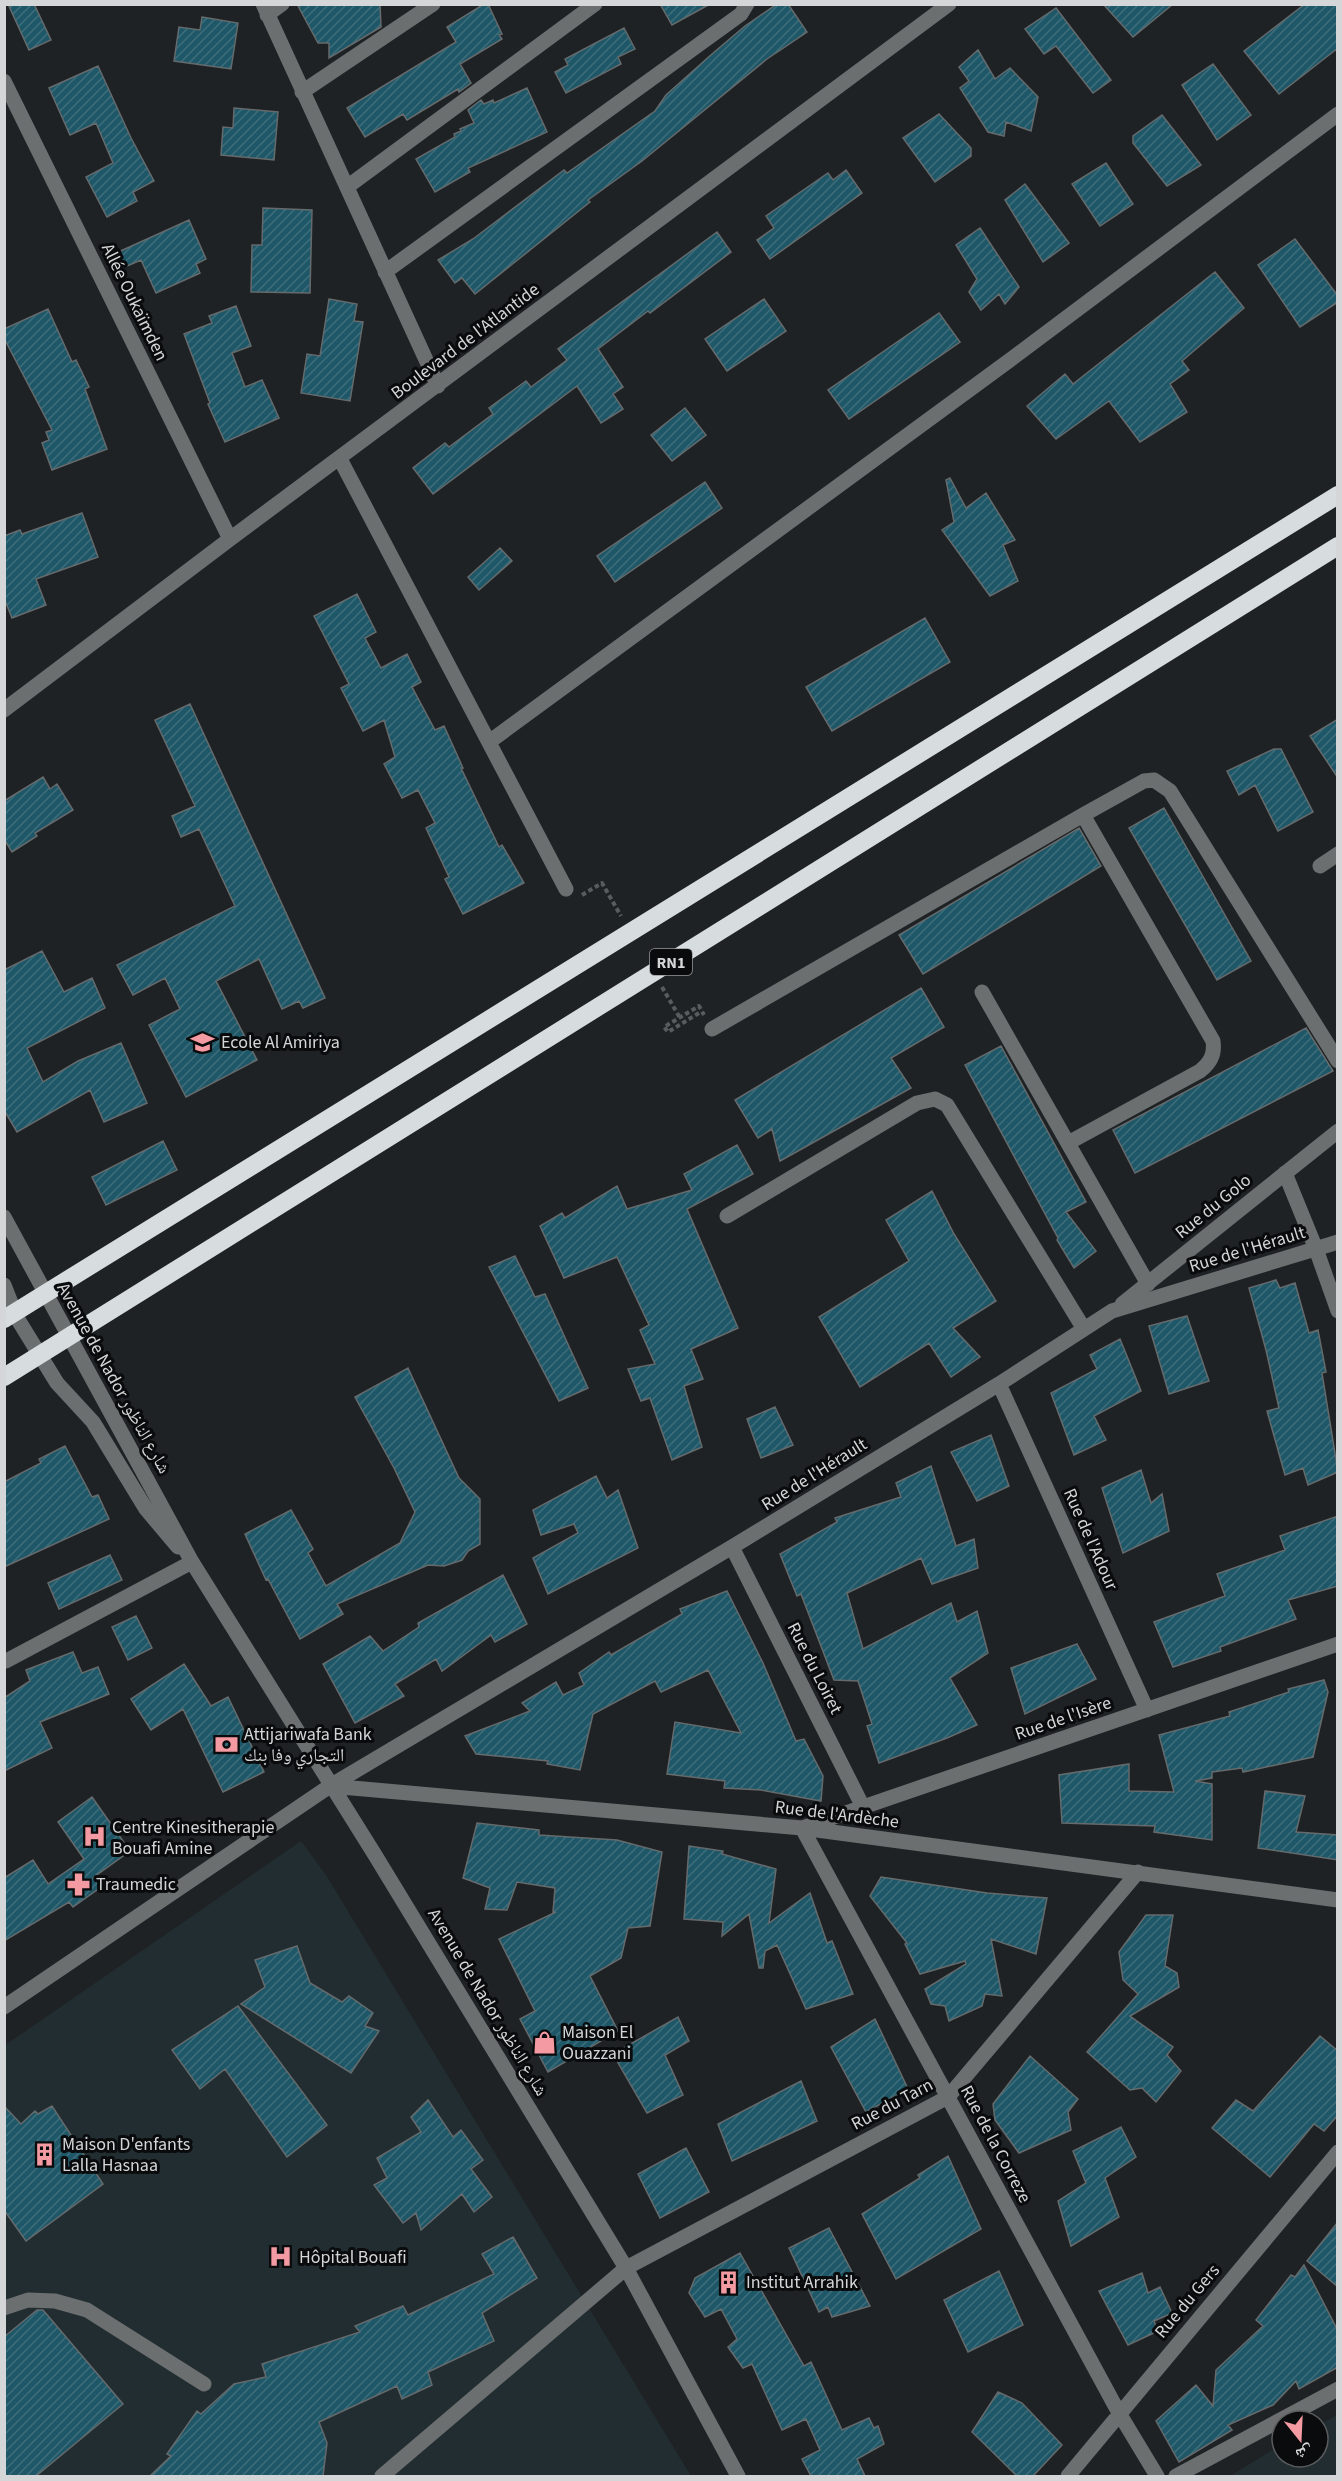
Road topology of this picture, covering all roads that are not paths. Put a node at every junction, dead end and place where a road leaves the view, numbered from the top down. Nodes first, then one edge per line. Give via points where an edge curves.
1 (282, 4) edge
2 (433, 4) edge
3 (595, 4) edge
4 (747, 4) edge
5 (949, 4) edge
6 (265, 10) edge
7 (4, 81) edge
8 (303, 92) junction
9 (1338, 114) edge
10 (347, 187) junction
11 (386, 272) junction
12 (438, 386) junction
13 (340, 459) junction
14 (1338, 495) edge
15 (230, 539) junction
16 (1338, 546) edge
17 (4, 710) edge
18 (489, 742) junction
19 (1083, 815) junction
20 (1338, 854) edge
21 (1320, 866) dead end
22 (569, 895) road end
23 (982, 992) dead end
24 (712, 1029) dead end
25 (1338, 1061) edge
26 (1338, 1131) edge
27 (1068, 1143) junction
28 (1285, 1173) junction
29 (727, 1216) dead end
30 (4, 1217) edge
31 (1338, 1242) edge
32 (1316, 1249) junction
33 (1148, 1284) junction
34 (5, 1286) edge
35 (1112, 1311) junction
36 (1338, 1311) edge
37 (4, 1318) edge
38 (1084, 1329) junction
39 (4, 1377) edge
40 (999, 1384) junction
41 (732, 1547) junction
42 (191, 1560) junction
43 (1338, 1644) edge
44 (6, 1662) dead end
45 (1147, 1710) junction
46 (330, 1786) junction
47 (863, 1807) junction
48 (802, 1828) junction
49 (1138, 1872) junction
50 (1338, 1900) edge
51 (4, 2007) edge
52 (948, 2097) junction
53 (1338, 2152) edge
54 (626, 2268) junction
55 (4, 2308) edge
56 (204, 2384) dead end
57 (1338, 2389) edge
58 (1119, 2413) junction
59 (382, 2476) edge
60 (738, 2476) edge
61 (1068, 2476) edge
62 (1157, 2476) edge
63 (1176, 2476) edge

1 - 6 street
2 - 8 street
3 - 10 street
4 - 11 street via 741,14
5 - 12 street, Boulevard de l'Atlantide
6 - 8 street
7 - 15 street, Allée Oukaïmden
8 - 10 street
9 - 18 street
10 - 11 street
11 - 12 street
12 - 13 street, Boulevard de l'Atlantide
13 - 15 street, Boulevard de l'Atlantide
13 - 18 street
14 - 37 highway, RN1
15 - 17 street, Boulevard de l'Atlantide
16 - 39 highway, RN1
18 - 22 street
19 - 24 street
19 - 25 street via 1144,781 1154,780 1170,791
19 - 27 street via 1214,1048 1208,1064 1200,1071
20 - 21 street
23 - 27 street
26 - 28 street, Rue du Golo
27 - 33 street
28 - 32 street
28 - 33 street, Rue du Golo
29 - 38 street via 917,1103 935,1098 947,1105
30 - 42 street, Avenue de Nador شارع الناظور
31 - 32 street, Rue de l'Hérault
32 - 35 street, Rue de l'Hérault
32 - 36 street
33 - 35 street, Rue du Golo
34 - 42 street, Avenue de Nador شارع الناظور via 17,1318 57,1383 93,1422 146,1509
35 - 38 street, Rue de l'Hérault
38 - 40 street, Rue de l'Hérault
40 - 41 street, Rue de l'Hérault
40 - 45 street, Rue de l'Adour
41 - 46 street, Rue de l'Hérault
41 - 47 street, Rue du Loiret
42 - 44 street
42 - 46 street, Avenue de Nador شارع الناظور
43 - 45 street, Rue de l'Isère
45 - 47 street, Rue de l'Isère
46 - 48 street, Rue de l'Ardèche
46 - 51 street, Rue de l'Hérault
46 - 54 street, Avenue de Nador شارع الناظور
47 - 48 street, Rue de l'Isère
48 - 49 street, Rue de l'Ardèche
48 - 52 street, Rue de la Correze
49 - 50 street, Rue de l'Ardèche
49 - 52 street, Rue du Tarn
52 - 54 street, Rue du Tarn
52 - 58 street, Rue de la Correze
53 - 58 street, Rue du Gers
54 - 59 street, Rue du Tarn
54 - 60 street, Avenue de Nador شارع الناظور
55 - 56 street via 28,2300 55,2301 87,2310
57 - 63 street
58 - 61 street, Rue du Gers
58 - 62 street, Rue de la Correze

